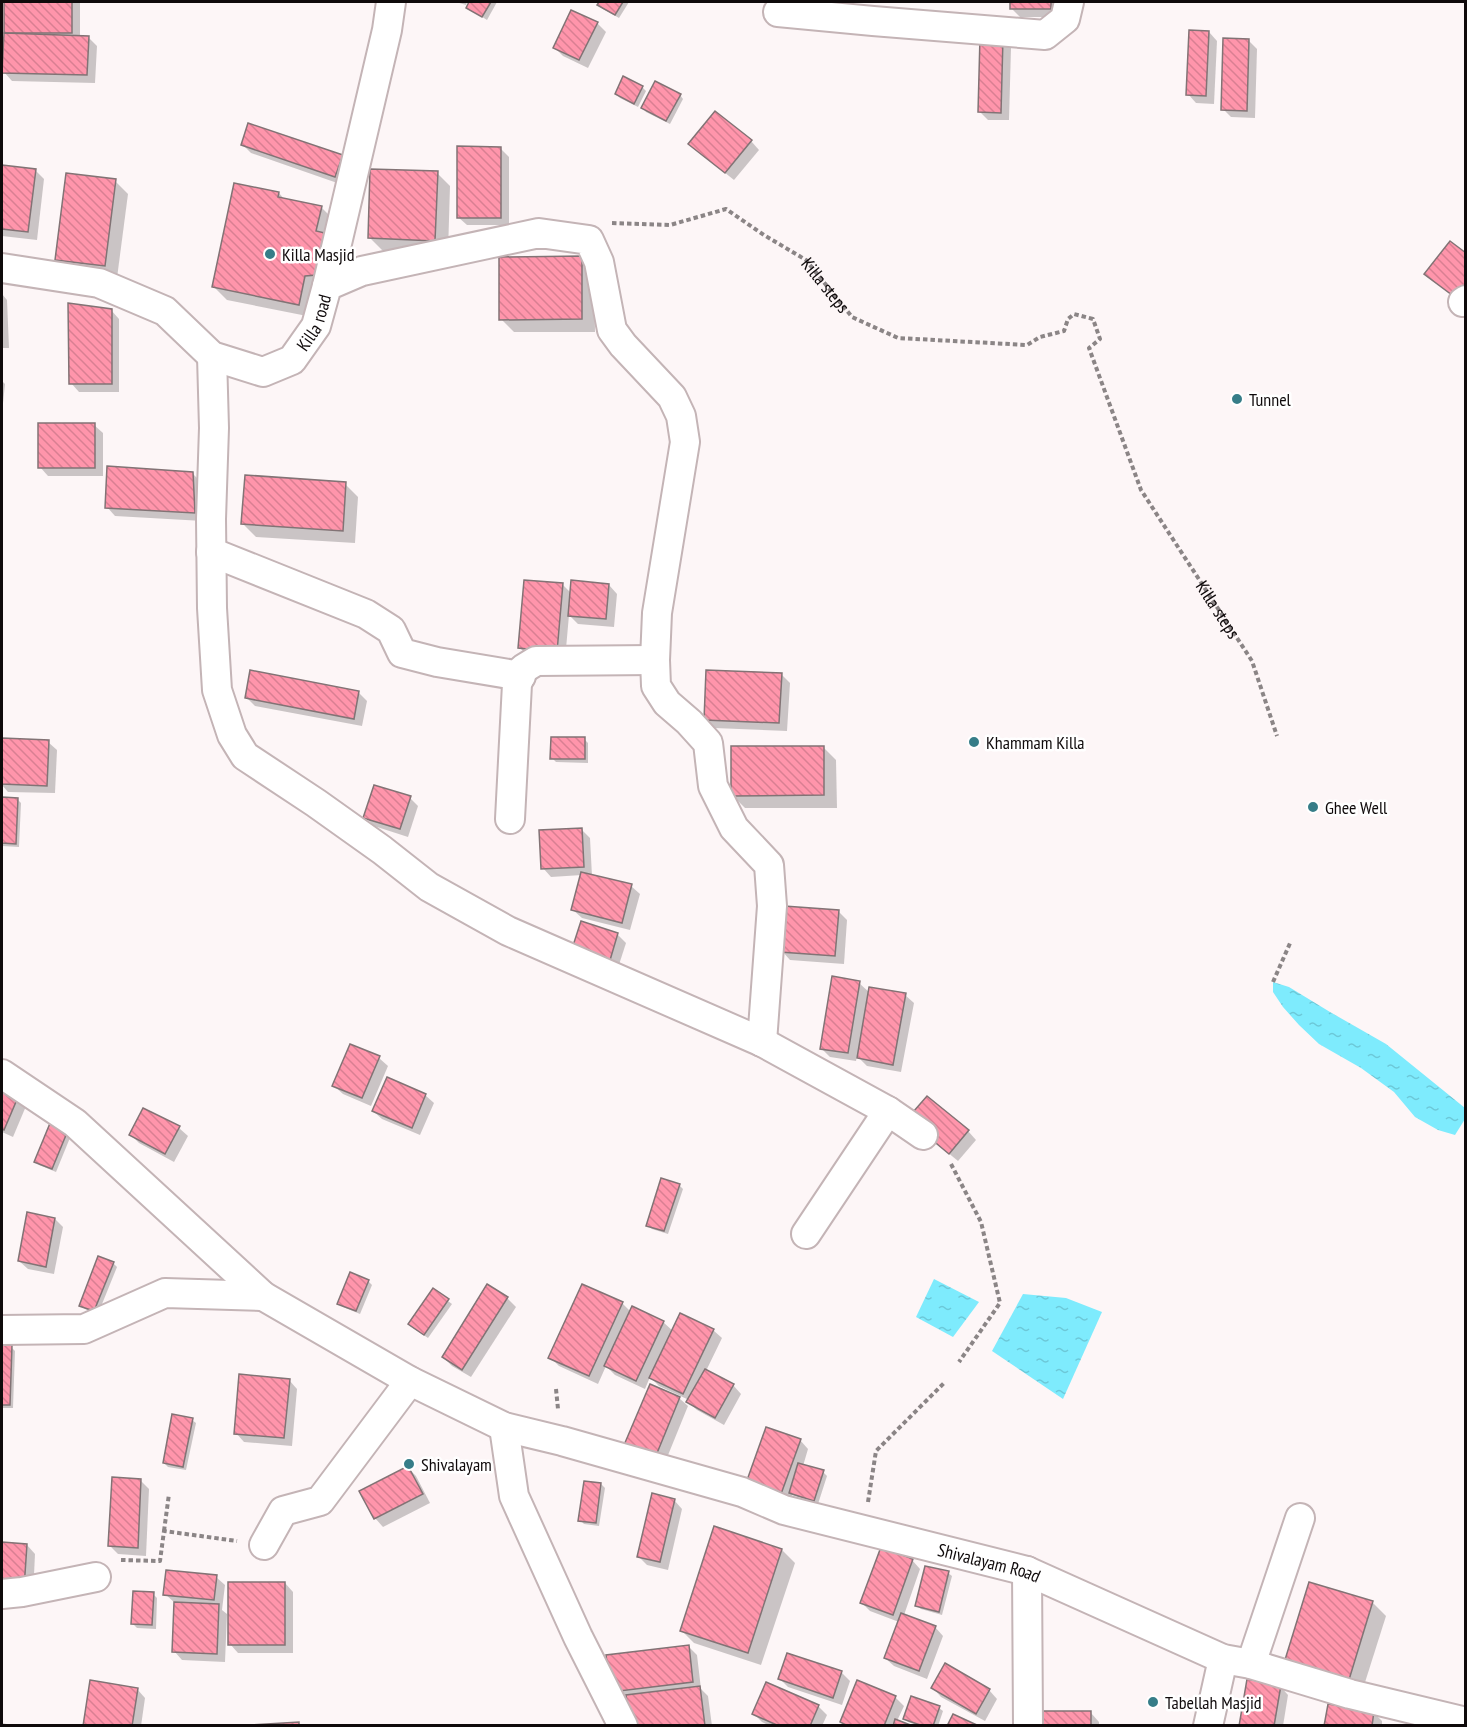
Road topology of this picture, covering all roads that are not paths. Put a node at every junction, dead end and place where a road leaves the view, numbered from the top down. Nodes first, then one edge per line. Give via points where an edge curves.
1 (391, 2) edge
2 (1069, 2) edge
3 (873, 11) edge
4 (778, 12) dead end
5 (2, 268) edge
6 (327, 286) junction
7 (212, 356) junction
8 (211, 552) junction
9 (655, 660) junction
10 (521, 676) junction
11 (510, 819) dead end
12 (762, 1042) junction
13 (2, 1074) edge
14 (888, 1111) junction
15 (922, 1135) dead end
16 (806, 1234) dead end
17 (262, 1296) junction
18 (2, 1330) edge
19 (410, 1381) junction
20 (504, 1427) junction
21 (1300, 1518) dead end
22 (264, 1545) road end
23 (1027, 1571) junction
24 (96, 1577) road end
25 (2, 1594) edge
26 (1222, 1659) junction
27 (1251, 1664) junction
28 (1466, 1722) edge
29 (623, 1725) edge
30 (1028, 1725) edge
31 (1208, 1725) edge

1 - 6 street
2 - 3 street via 1065,19 1046,35
3 - 4 street
5 - 7 street, Killa road via 99,282 165,311
6 - 7 street, Killa road via 316,326 292,360 262,372
6 - 9 street, Killa road via 362,271 539,223 589,240 599,262 612,330 672,397 681,416 685,442 657,613
7 - 8 street
8 - 10 street via 366,614 391,630 402,653
8 - 12 street via 217,690 232,735 245,756 429,887 508,932
9 - 10 street via 536,661 523,669
9 - 12 street via 656,686 667,703 708,743 714,786 734,828 769,866 772,906
10 - 11 street via 517,684
12 - 14 street
13 - 17 street, Shivalayam Road via 75,1123
14 - 15 street
14 - 16 street
17 - 18 street via 165,1293 84,1329
17 - 19 street, Shivalayam Road
19 - 20 street, Shivalayam Road
19 - 22 street via 320,1501 283,1511
20 - 23 street, Shivalayam Road via 742,1492 784,1510
20 - 29 street via 514,1496
21 - 27 street
23 - 26 street, Shivalayam Road
23 - 30 street
24 - 25 street
26 - 27 street, Shivalayam Road
26 - 31 street
27 - 28 street, Shivalayam Road via 1350,1694

